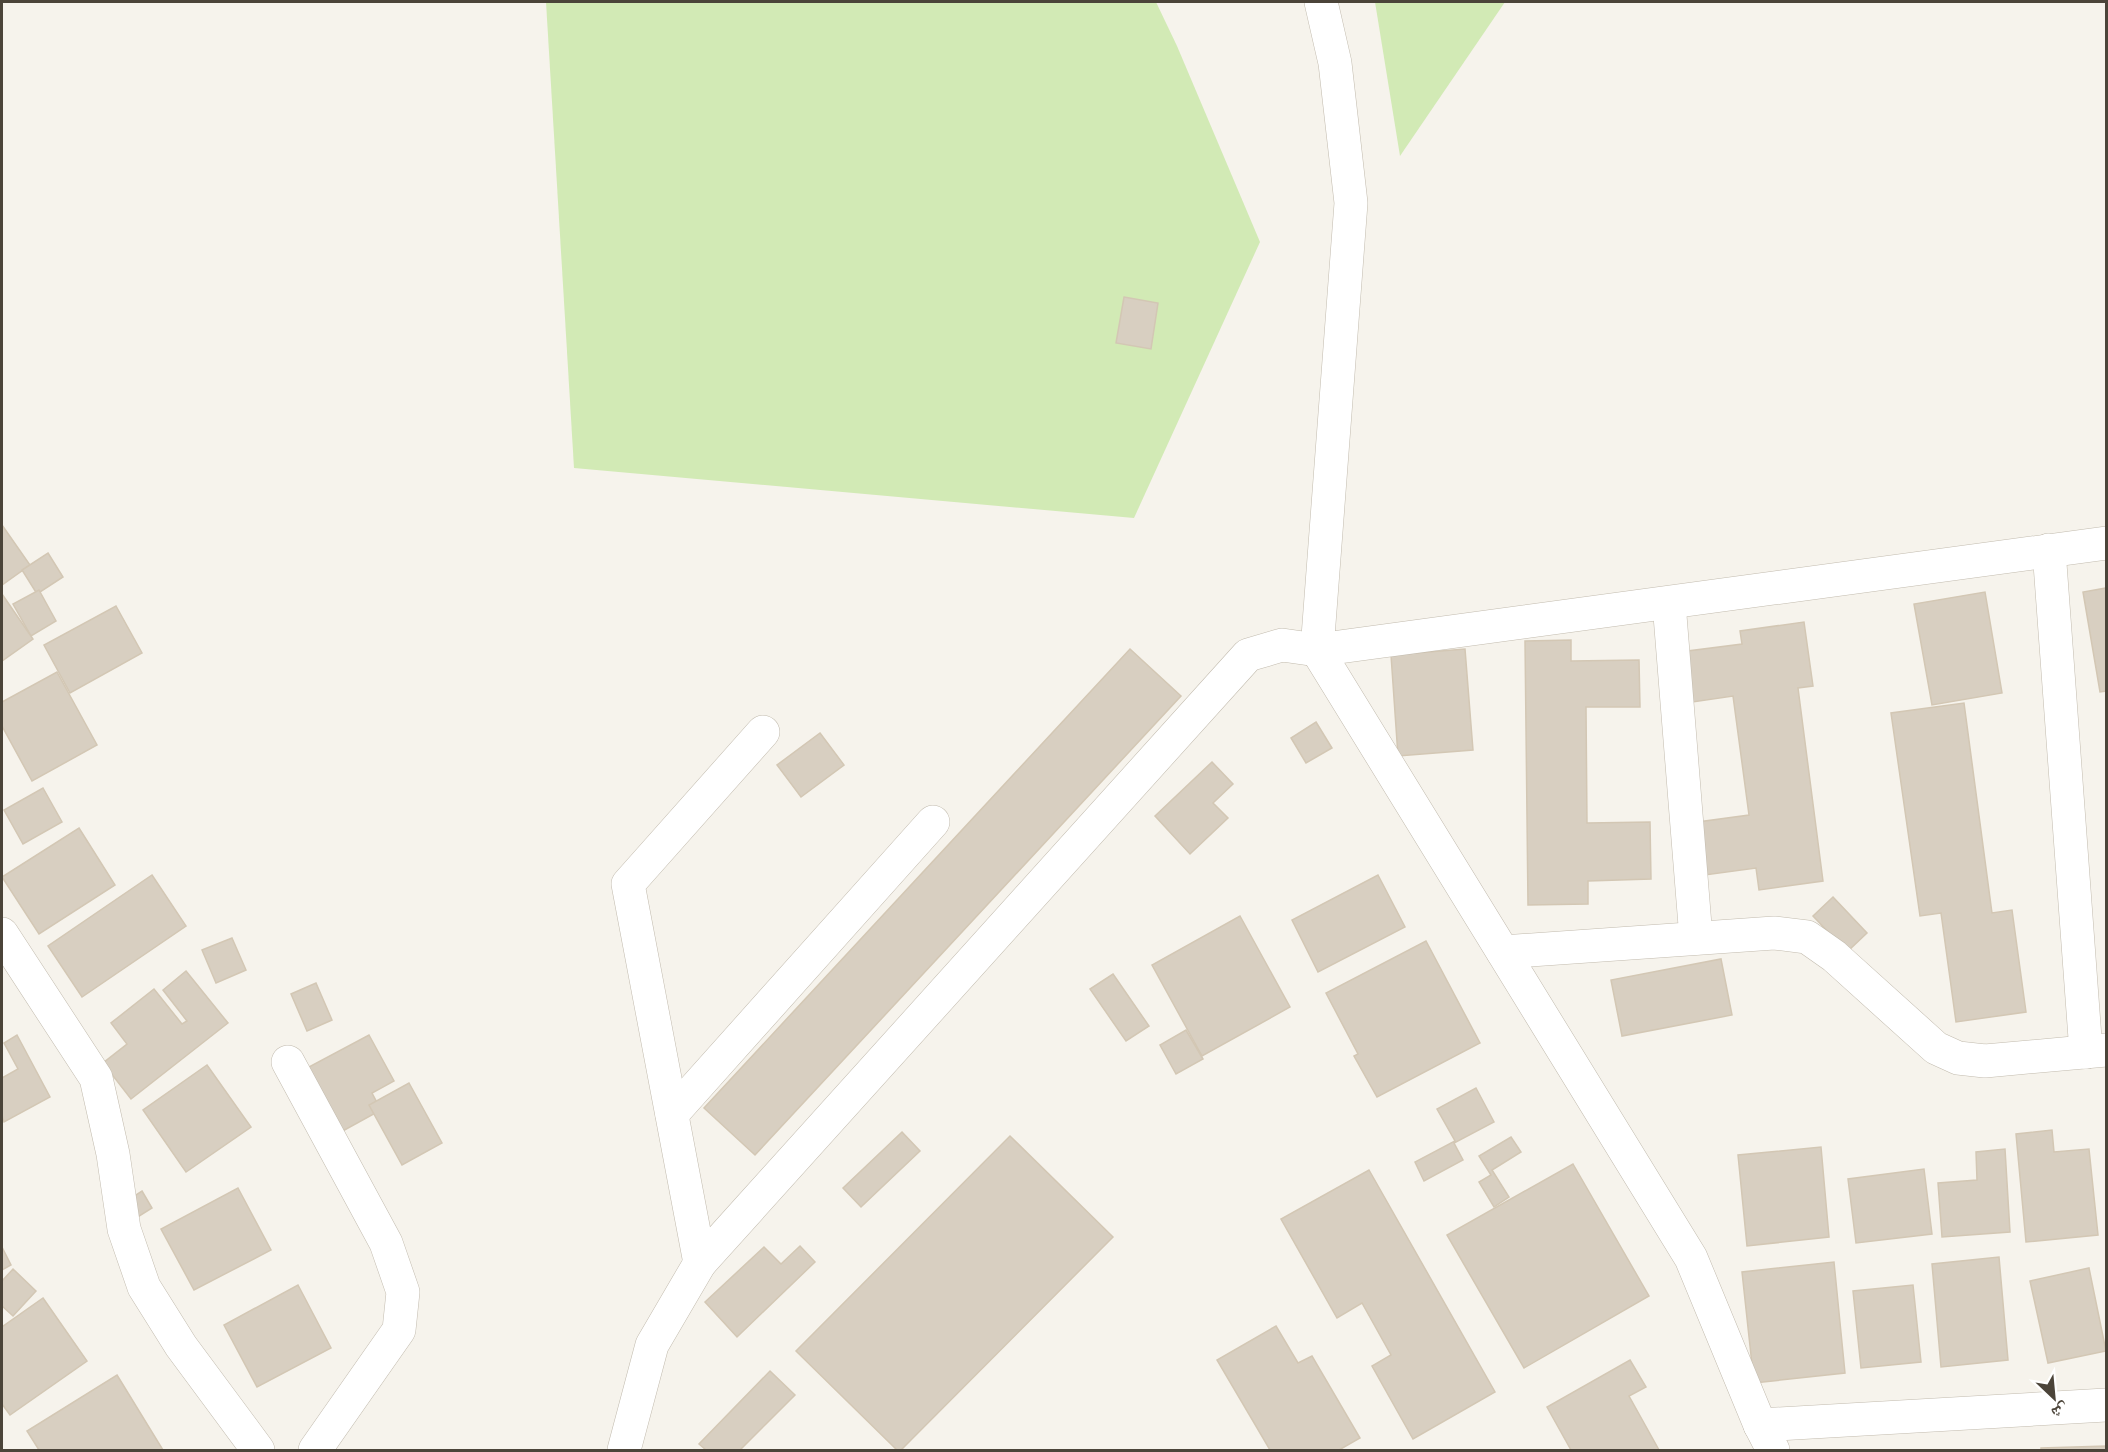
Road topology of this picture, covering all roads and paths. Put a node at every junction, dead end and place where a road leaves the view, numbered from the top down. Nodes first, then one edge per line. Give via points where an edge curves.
1 (1321, 2) edge
2 (2106, 543) edge
3 (2049, 550) junction
4 (1669, 603) junction
5 (1317, 650) junction
6 (763, 732) dead end
7 (933, 822) dead end
8 (2, 934) edge
9 (1696, 938) junction
10 (1503, 952) junction
11 (2096, 1051) edge
12 (288, 1062) dead end
13 (672, 1114) junction
14 (700, 1263) junction
15 (2106, 1405) edge
16 (1766, 1438) edge
17 (258, 1450) edge
18 (315, 1450) edge
19 (624, 1450) edge

1 - 5 street via 1335,63 1351,203
2 - 3 street
3 - 4 street
3 - 11 street
4 - 5 street
4 - 9 street
5 - 10 street
5 - 14 street via 1282,645 1248,655
6 - 13 street via 628,884
7 - 13 street
8 - 17 street via 96,1078 124,1229 144,1287 181,1346
9 - 10 street
9 - 11 street via 1774,933 1807,937 1834,956 1936,1048 1958,1058 1985,1060
10 - 16 street via 1691,1258
12 - 18 street via 386,1243 403,1292 399,1330
13 - 14 street
14 - 19 street via 652,1345
15 - 16 street

